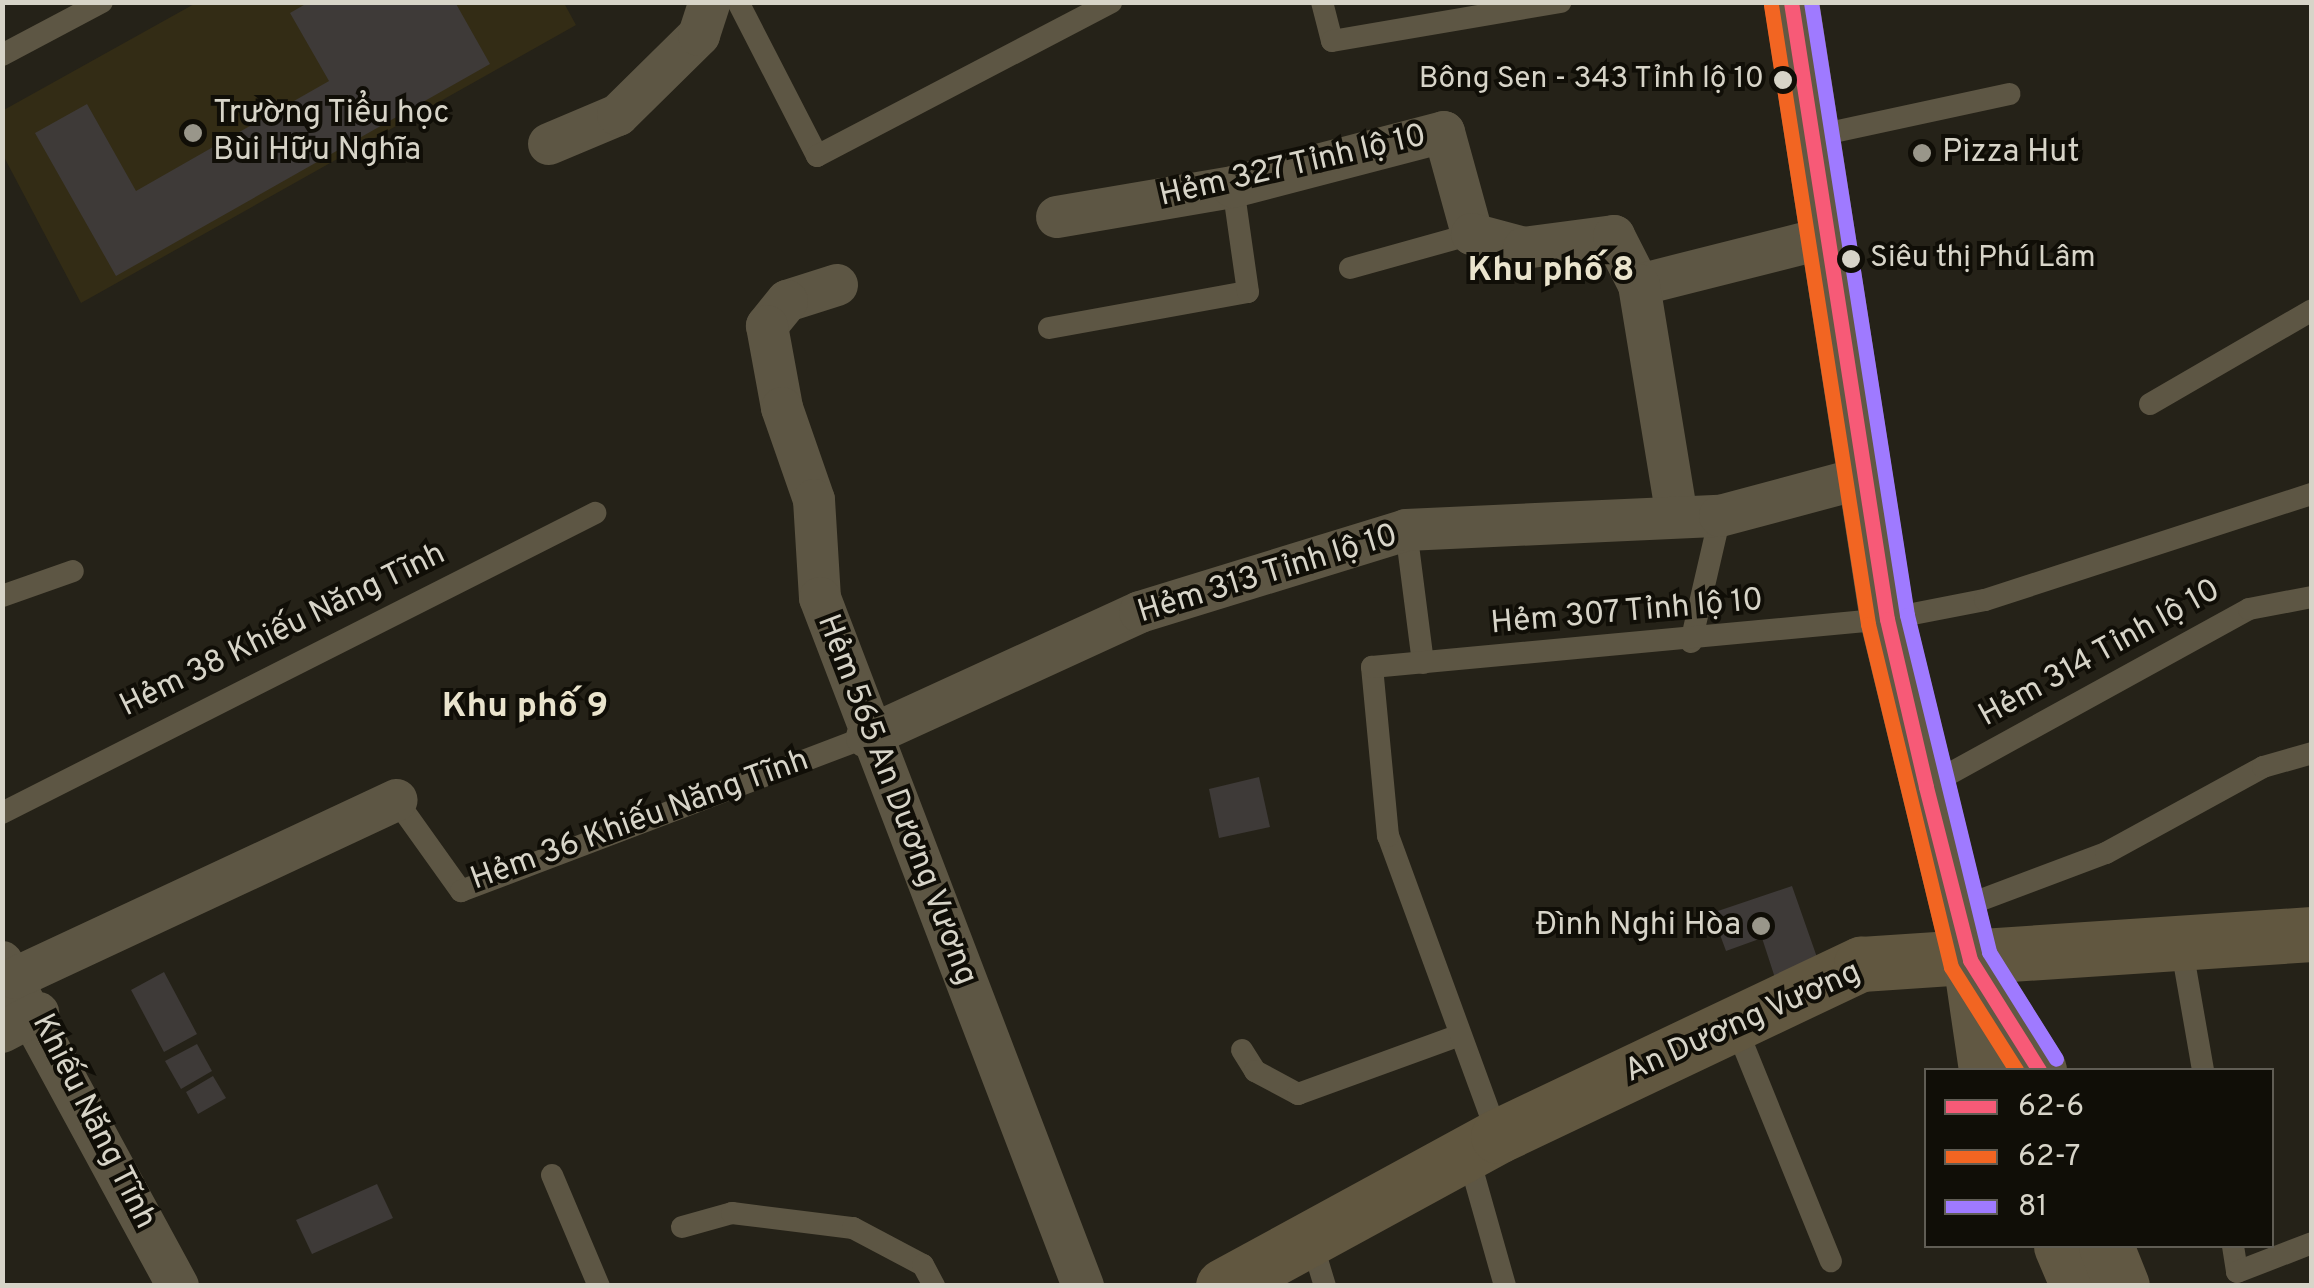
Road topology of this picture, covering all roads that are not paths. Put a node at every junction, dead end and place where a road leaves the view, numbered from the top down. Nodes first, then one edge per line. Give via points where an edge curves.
1 (102, 2) edge
2 (710, 2) edge
3 (738, 2) edge
4 (1111, 2) edge
5 (1322, 2) edge
6 (1562, 2) edge
7 (1791, 2) edge
8 (2, 56) edge
9 (2010, 94) dead end
10 (1815, 136) junction
11 (549, 144) dead end
12 (1233, 187) junction
13 (1058, 217) dead end
14 (1472, 234) junction
15 (1834, 236) junction
16 (1350, 268) dead end
17 (837, 285) dead end
18 (1639, 285) junction
19 (2312, 310) edge
20 (1049, 328) dead end
21 (2150, 404) dead end
22 (1869, 476) junction
23 (2312, 494) edge
24 (595, 514) dead end
25 (1720, 516) junction
26 (1677, 517) junction
27 (1406, 530) junction
28 (73, 571) dead end
29 (2, 596) edge
30 (2312, 597) edge
31 (1887, 619) junction
32 (1691, 642) junction
33 (1423, 664) junction
34 (867, 737) junction
35 (2312, 753) edge
36 (1926, 786) junction
37 (396, 800) joint
38 (2, 813) edge
39 (2312, 934) edge
40 (1964, 935) junction
41 (2181, 944) junction
42 (14, 996) edge
43 (1735, 1025) junction
44 (1460, 1035) junction
45 (1242, 1050) dead end
46 (1986, 1068) edge
47 (2038, 1068) edge
48 (2203, 1068) edge
49 (1483, 1146) junction
50 (552, 1175) dead end
51 (682, 1227) dead end
52 (2312, 1243) edge
53 (2062, 1248) edge
54 (2107, 1248) edge
55 (2233, 1248) edge
56 (1831, 1260) dead end
57 (1318, 1263) edge
58 (178, 1286) edge
59 (599, 1286) edge
60 (934, 1286) edge
61 (1083, 1286) edge
62 (1223, 1286) edge
63 (1505, 1286) edge
64 (2078, 1286) edge
65 (2122, 1286) edge

1 - 8 lane
2 - 11 street via 699,35 618,115
3 - 4 lane via 817,156
5 - 6 lane via 1332,41
7 - 10 main road
9 - 10 lane
10 - 15 main road
12 - 13 street, Hẻm 327 Tỉnh lộ 10
12 - 14 street, Hẻm 327 Tỉnh lộ 10 via 1444,132
12 - 20 lane via 1248,292
14 - 16 lane
14 - 18 street via 1524,248 1614,236
15 - 18 street
15 - 22 main road
17 - 34 street, Hẻm 565 An Dương Vương via 786,300 767,326 782,408 814,500 820,598
18 - 26 street
19 - 21 lane
22 - 25 street, Hẻm 313 Tỉnh lộ 10
22 - 31 main road
23 - 31 lane, Hẻm 307 Tỉnh lộ 10 via 1984,600
24 - 38 lane, Hẻm 38 Khiếu Năng Tĩnh
25 - 26 street, Hẻm 313 Tỉnh lộ 10
25 - 32 lane
26 - 27 street, Hẻm 313 Tỉnh lộ 10
27 - 33 lane
27 - 34 street, Hẻm 313 Tỉnh lộ 10 via 1140,612
28 - 29 lane
30 - 36 lane, Hẻm 314 Tỉnh lộ 10 via 2249,609
31 - 32 lane, Hẻm 307 Tỉnh lộ 10
31 - 36 main road
32 - 33 lane, Hẻm 307 Tỉnh lộ 10
33 - 44 lane, Hẻm 307 Tỉnh lộ 10 via 1372,668 1388,836
34 - 37 lane, Hẻm 36 Khiếu Năng Tĩnh via 460,891
34 - 61 street, Hẻm 565 An Dương Vương
35 - 40 lane via 2264,767
36 - 40 main road
37 - 42 street, Hẻm 36 Khiếu Năng Tĩnh
39 - 41 main road, An Dương Vương
40 - 41 main road, An Dương Vương
40 - 43 main road, An Dương Vương via 1861,964
40 - 46 main road
40 - 47 main road
41 - 48 lane
42 - 58 street, Khiếu Năng Tĩnh
43 - 49 main road, An Dương Vương
43 - 56 lane
44 - 45 lane via 1298,1094 1255,1071
44 - 49 lane
49 - 57 main road, An Dương Vương
49 - 63 lane
50 - 59 lane
51 - 60 lane via 732,1213 852,1228 923,1265
52 - 55 lane via 2238,1272
53 - 64 main road
54 - 65 main road
57 - 62 main road, An Dương Vương

